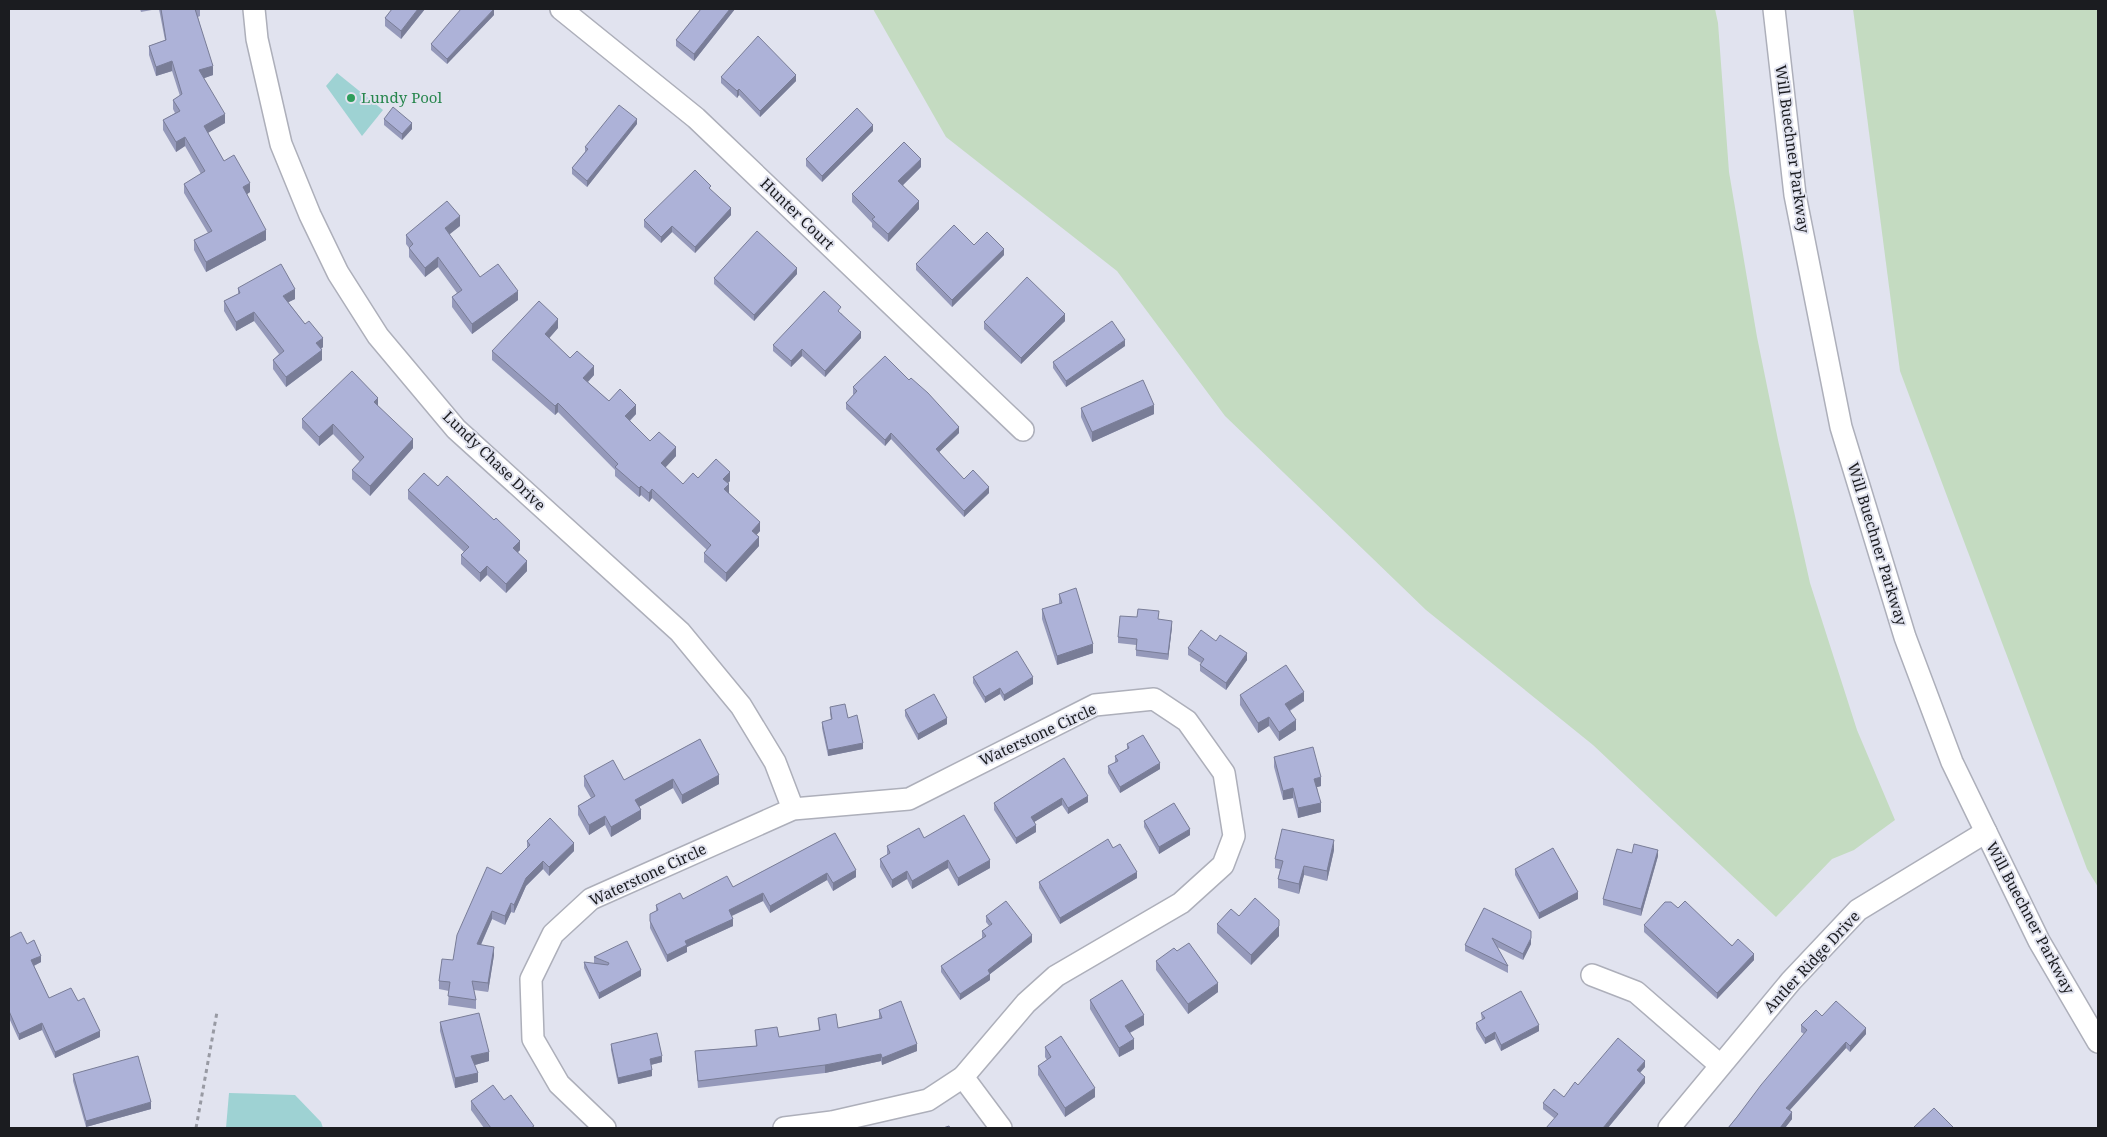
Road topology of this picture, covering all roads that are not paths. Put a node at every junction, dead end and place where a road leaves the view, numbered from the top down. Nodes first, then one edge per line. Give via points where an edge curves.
1 (254, 9) edge
2 (561, 9) edge
3 (1774, 9) edge
4 (1023, 430) dead end
5 (793, 809) junction
6 (1986, 832) junction
7 (1592, 975) dead end
8 (2098, 1042) edge
9 (1720, 1065) junction
10 (963, 1077) junction
11 (605, 1128) edge
12 (784, 1128) edge
13 (1001, 1128) edge
14 (1669, 1128) edge

1 - 5 street, Lundy Chase Drive via 257,39 281,144 338,273 378,336 456,429 680,632 741,706 775,762
2 - 4 street, Hunter Court via 696,118
3 - 6 street, Will Buechner Parkway via 1795,195 1841,427 1905,638 1952,762
5 - 10 street, Waterstone Circle via 909,799 1095,705 1154,699 1187,721 1224,773 1234,836 1223,865 1180,903 1056,976 1026,1003
5 - 11 street, Waterstone Circle via 591,899 553,934 531,979 533,1038 558,1084
6 - 8 street, Will Buechner Parkway via 2039,941
6 - 9 street, Antler Ridge Drive via 1858,910 1791,981
7 - 9 street via 1636,992
9 - 14 street, Antler Ridge Drive
10 - 12 street, Waterstone Circle via 928,1100 832,1122
10 - 13 street

